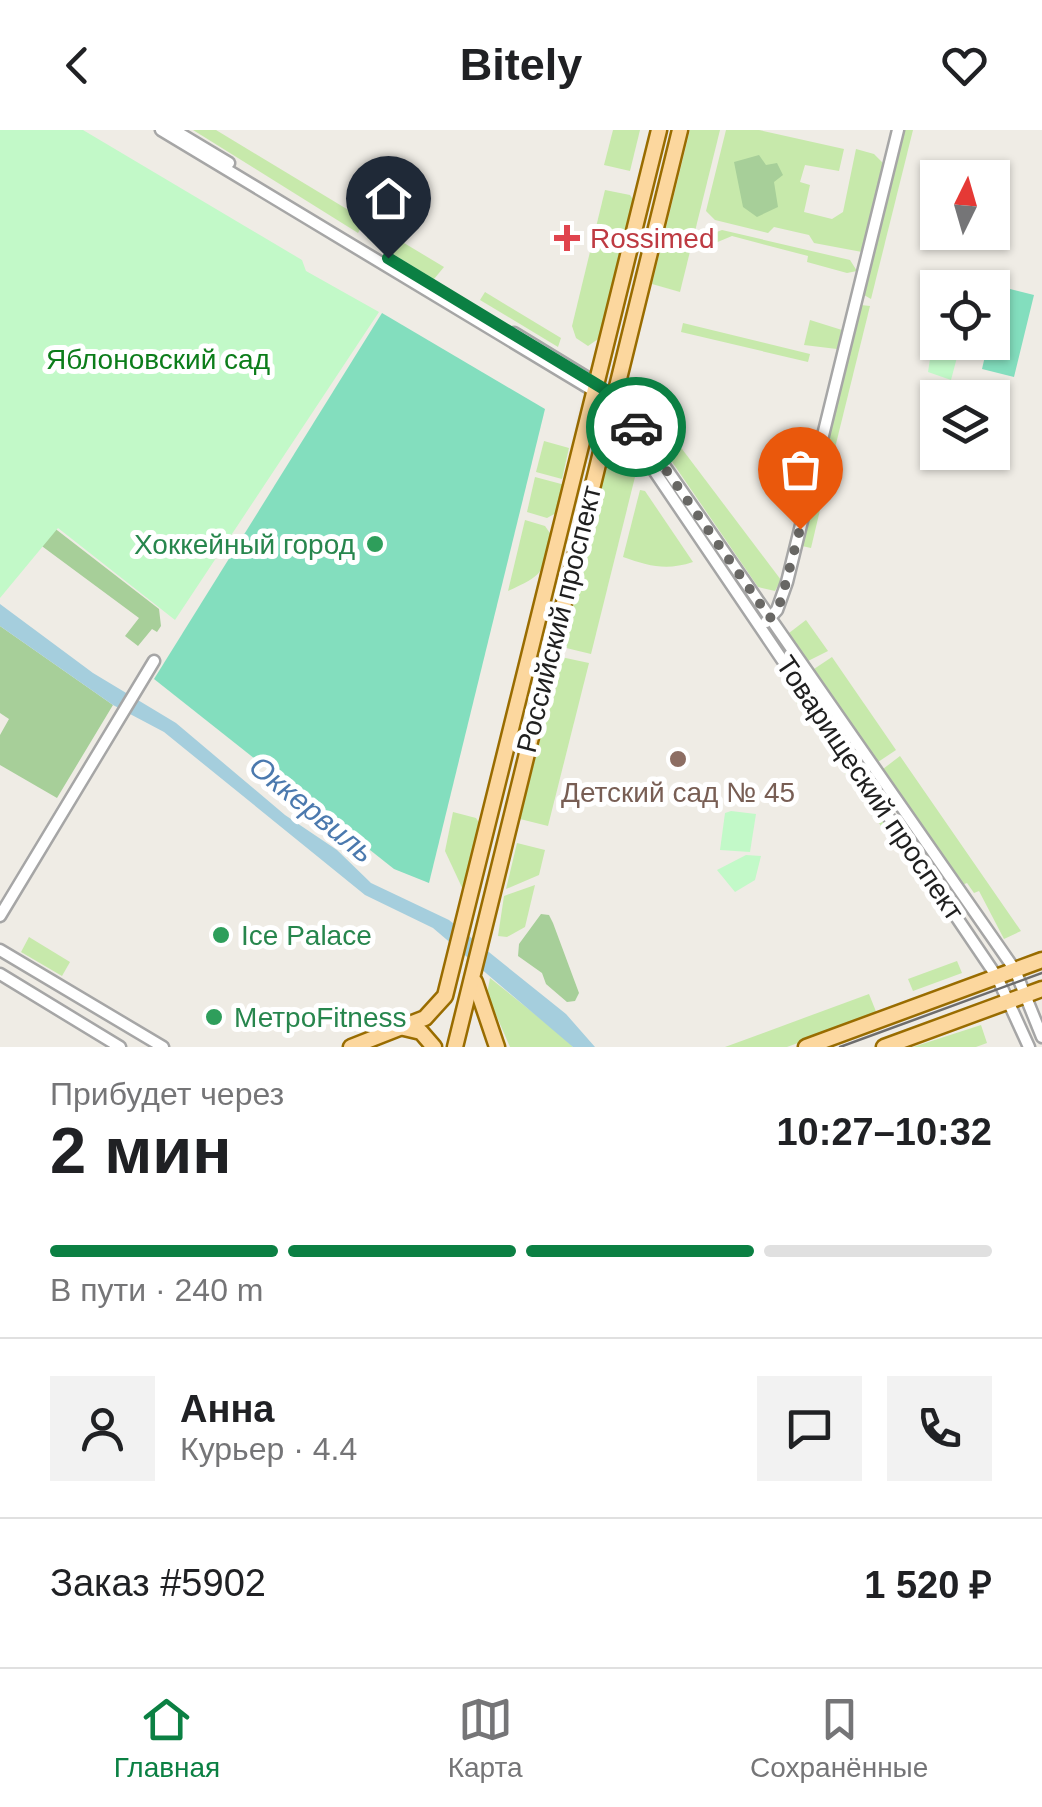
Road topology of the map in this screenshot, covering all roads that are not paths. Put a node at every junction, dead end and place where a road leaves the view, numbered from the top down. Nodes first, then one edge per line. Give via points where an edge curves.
1 (161, 130) edge
2 (174, 130) edge
3 (658, 130) edge
4 (680, 130) edge
5 (898, 130) edge
6 (595, 387) junction
7 (613, 401) junction
8 (598, 462) junction
9 (653, 468) junction
10 (766, 622) junction
11 (154, 661) dead end
12 (0, 916) edge
13 (0, 950) edge
14 (1042, 960) edge
15 (1015, 970) junction
16 (0, 974) edge
17 (997, 976) junction
18 (474, 978) junction
19 (1034, 992) edge
20 (1009, 1002) junction
21 (462, 1024) junction
22 (404, 1028) junction
23 (1042, 1037) edge
24 (496, 1043) edge
25 (120, 1047) edge
26 (164, 1047) edge
27 (350, 1047) edge
28 (434, 1047) edge
29 (455, 1047) edge
30 (806, 1047) edge
31 (884, 1047) edge
32 (1029, 1047) edge

1 - 6 street
2 - 6 street
3 - 6 main road, Российский проспект
4 - 7 main road, Российский проспект
5 - 10 street via 787,582
6 - 7 main road
6 - 22 main road, Российский проспект via 454,962 439,1005
7 - 8 main road, Российский проспект
7 - 9 street, Товарищеский проспект
7 - 10 street, Товарищеский проспект
8 - 9 street via 616,450
8 - 18 main road, Российский проспект
9 - 10 street, Товарищеский проспект
10 - 15 street, Товарищеский проспект
10 - 17 street, Товарищеский проспект
11 - 12 street
13 - 26 street
14 - 15 main road
15 - 17 main road
15 - 19 street, Товарищеский проспект
16 - 25 street
17 - 20 street, Товарищеский проспект
17 - 30 main road
18 - 21 main road
18 - 24 main road
19 - 20 main road
19 - 23 street, Товарищеский проспект
20 - 31 main road
20 - 32 street, Товарищеский проспект
21 - 24 main road via 480,1022
21 - 29 main road
22 - 27 main road
22 - 28 main road via 421,1032

